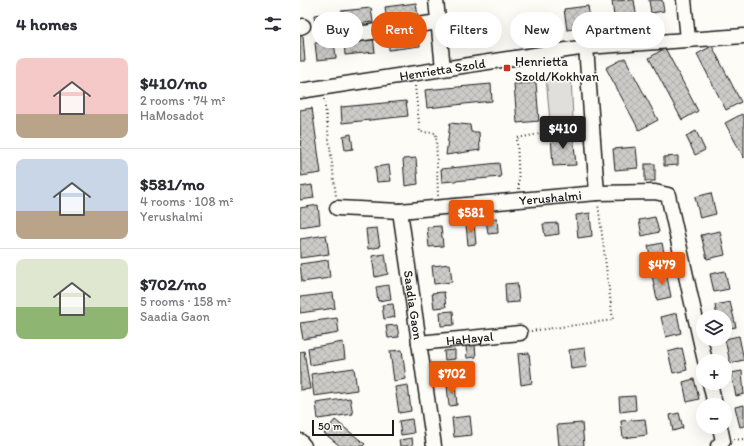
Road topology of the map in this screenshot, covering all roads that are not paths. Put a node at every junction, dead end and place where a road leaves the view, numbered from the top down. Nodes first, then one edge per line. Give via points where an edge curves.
1 (436, 0) edge
2 (684, 0) edge
3 (437, 12) edge
4 (435, 22) edge
5 (363, 33) edge
6 (744, 36) edge
7 (688, 39) junction
8 (665, 41) edge
9 (441, 48) edge
10 (579, 48) edge
11 (586, 48) edge
12 (443, 68) junction
13 (300, 91) edge
14 (597, 193) junction
15 (337, 208) road end
16 (400, 211) junction
17 (520, 333) road end
18 (419, 343) junction
19 (703, 354) edge
20 (300, 441) edge
21 (304, 446) edge
22 (434, 446) edge

1 - 3 street
2 - 7 street
4 - 5 street
6 - 7 street, Henrietta Szold
7 - 8 street, Henrietta Szold
9 - 12 street
10 - 12 street, Henrietta Szold
11 - 14 street
12 - 13 street, Henrietta Szold
14 - 16 street, Yerushalmi
14 - 19 street, Yerushalmi via 655,192 668,195
15 - 16 street, Yerushalmi
16 - 18 street, Saadia Gaon
17 - 18 street, HaHayal
18 - 22 street, Saadia Gaon
20 - 21 street

